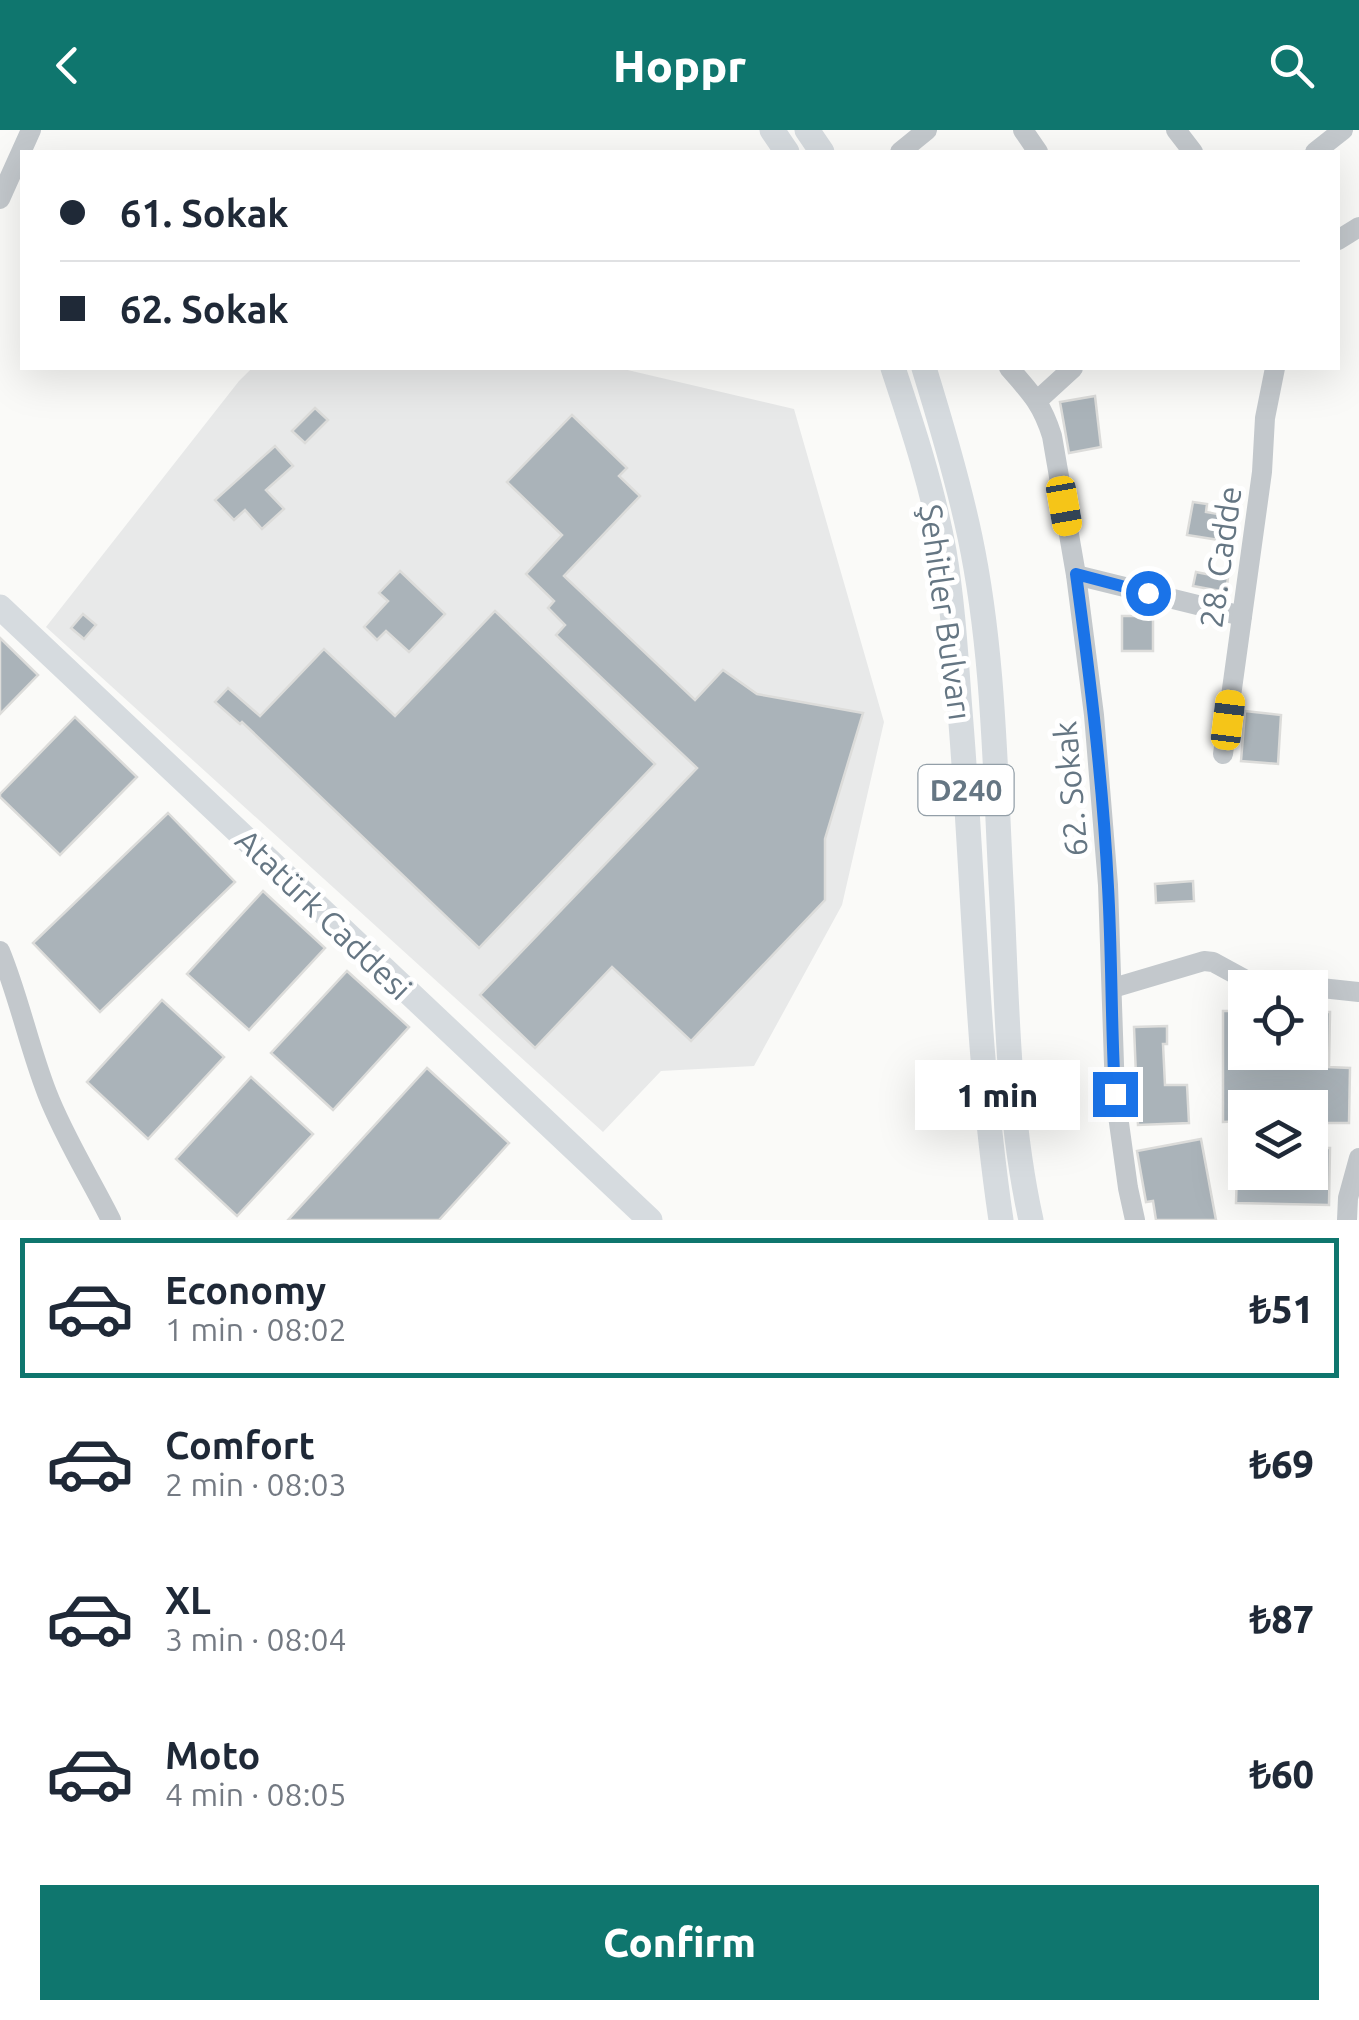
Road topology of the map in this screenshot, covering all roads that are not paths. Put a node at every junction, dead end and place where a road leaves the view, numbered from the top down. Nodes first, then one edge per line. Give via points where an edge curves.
1 (927, 130) edge
2 (1176, 130) edge
3 (1342, 130) edge
4 (902, 150) edge
5 (1191, 150) edge
6 (1317, 150) edge
7 (20, 154) edge
8 (0, 199) edge
9 (894, 370) edge
10 (925, 370) edge
11 (1011, 370) edge
12 (1071, 370) edge
13 (1275, 370) edge
14 (1038, 400) junction
15 (1076, 574) junction
16 (0, 607) edge
17 (1242, 616) junction
18 (1223, 754) dead end
19 (0, 951) edge
20 (1113, 988) junction
21 (1359, 992) edge
22 (1359, 1158) edge
23 (112, 1220) edge
24 (650, 1220) edge
25 (1002, 1220) edge
26 (1031, 1220) edge
27 (1135, 1220) edge
28 (1347, 1220) edge

1 - 4 street
2 - 5 street
3 - 6 street
7 - 8 street
9 - 25 main road, Şehitler Bulvarı / D240 via 932,501 950,598 982,1058
10 - 26 main road, Şehitler Bulvarı / D240 via 980,599 1010,1053
11 - 14 street, 62. Sokak
12 - 14 street
13 - 17 street, 28. Cadde
14 - 15 street, 62. Sokak via 1052,436
15 - 17 street
15 - 20 street, 62. Sokak via 1103,808
16 - 24 main road, Atatürk Caddesi
17 - 18 street, 28. Cadde
19 - 23 street via 46,1091
20 - 21 street via 1213,962 1246,980
20 - 27 street, 62. Sokak via 1115,1094
22 - 28 street

